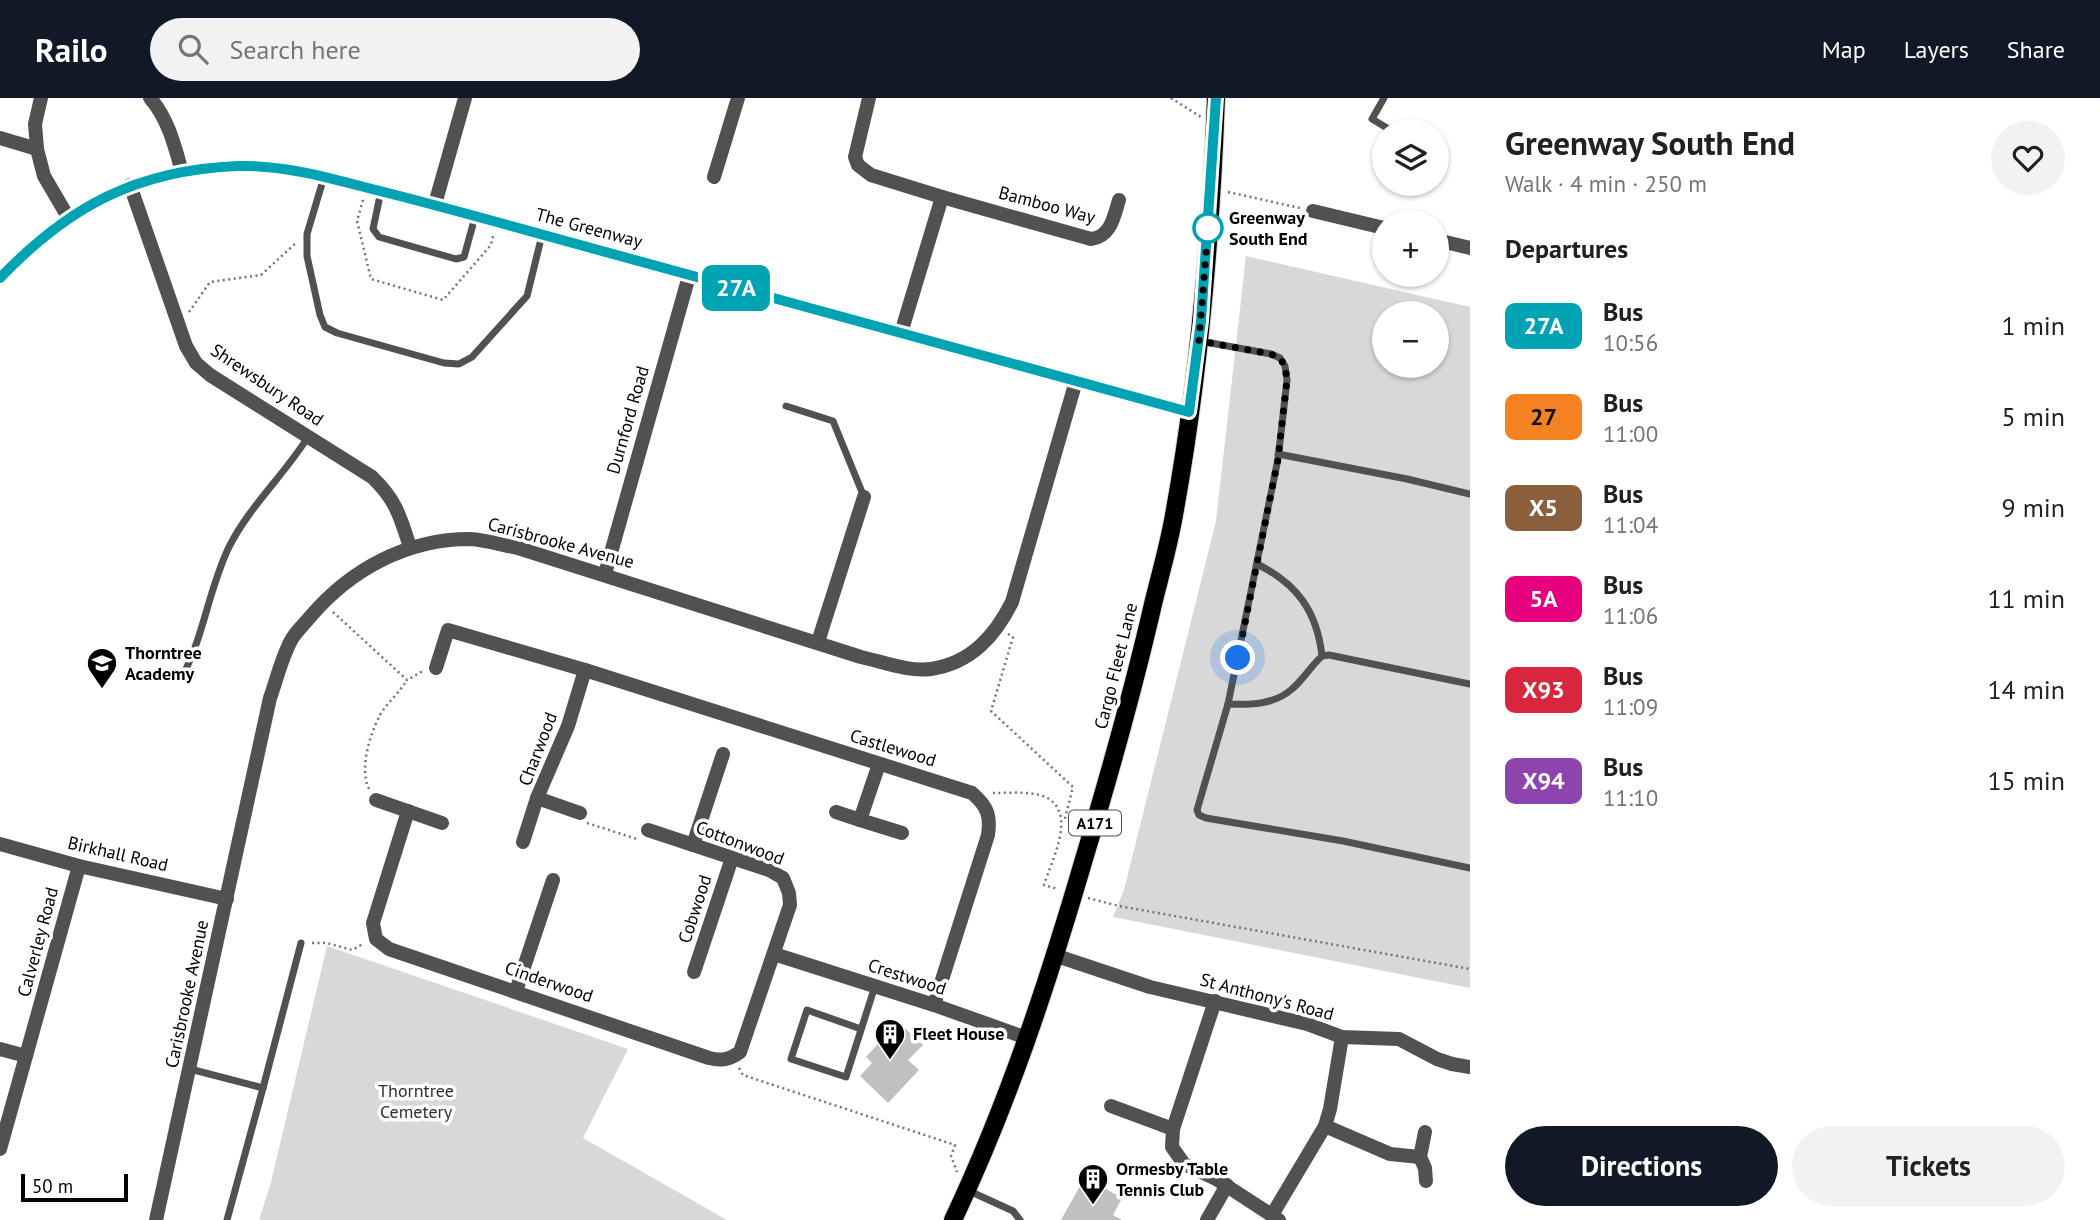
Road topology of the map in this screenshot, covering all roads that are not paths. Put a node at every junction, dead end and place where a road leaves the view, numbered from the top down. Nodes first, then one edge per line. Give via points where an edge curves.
1 (41, 98) edge
2 (150, 98) edge
3 (465, 98) edge
4 (738, 98) edge
5 (869, 98) edge
6 (1216, 98) edge
7 (1384, 98) edge
8 (1372, 119) edge
9 (0, 138) edge
10 (37, 149) junction
11 (182, 172) junction
12 (324, 177) junction
13 (714, 177) dead end
14 (130, 185) junction
15 (382, 191) junction
16 (942, 197) junction
17 (1119, 200) dead end
18 (435, 204) junction
19 (1313, 211) road end
20 (476, 216) junction
21 (68, 217) junction
22 (1372, 225) edge
23 (542, 235) junction
24 (1449, 243) edge
25 (1470, 248) edge
26 (689, 276) junction
27 (0, 278) edge
28 (901, 333) junction
29 (1199, 341) junction
30 (1076, 381) junction
31 (786, 405) dead end
32 (1189, 412) junction
33 (309, 437) junction
34 (1278, 454) junction
35 (1470, 494) edge
36 (864, 497) joint
37 (410, 547) junction
38 (1256, 564) junction
39 (605, 574) junction
40 (818, 642) junction
41 (1322, 656) junction
42 (436, 668) road end
43 (585, 670) junction
44 (183, 675) dead end
45 (1470, 684) edge
46 (1228, 704) junction
47 (723, 754) dead end
48 (879, 764) junction
49 (537, 799) junction
50 (376, 800) road end
51 (408, 811) junction
52 (835, 812) dead end
53 (580, 813) road end
54 (860, 820) junction
55 (442, 823) dead end
56 (648, 830) road end
57 (902, 833) dead end
58 (523, 842) dead end
59 (0, 844) edge
60 (693, 845) junction
61 (732, 858) junction
62 (79, 866) junction
63 (1470, 868) edge
64 (553, 880) dead end
65 (227, 899) junction
66 (302, 943) road end
67 (774, 954) junction
68 (1054, 955) junction
69 (694, 972) dead end
70 (875, 986) junction
71 (516, 991) junction
72 (1214, 1001) junction
73 (934, 1005) junction
74 (861, 1029) junction
75 (1342, 1037) junction
76 (1027, 1038) junction
77 (0, 1049) edge
78 (26, 1056) junction
79 (1470, 1067) edge
80 (191, 1069) junction
81 (263, 1088) junction
82 (1111, 1106) dead end
83 (1325, 1126) junction
84 (1172, 1129) junction
85 (1425, 1132) dead end
86 (0, 1149) edge
87 (1420, 1157) junction
88 (1426, 1181) dead end
89 (1227, 1185) junction
90 (967, 1190) junction
91 (1275, 1218) edge
92 (156, 1220) edge
93 (227, 1220) edge
94 (953, 1220) edge
95 (1020, 1220) edge
96 (1206, 1220) edge

1 - 10 street via 35,124
2 - 11 street via 175,146
3 - 18 street
4 - 13 street
5 - 16 street, Bamboo Way via 855,157 858,165 871,175
6 - 29 main road, Cargo Fleet Lane / A171
7 - 8 lane
9 - 10 street
10 - 21 street via 44,176
11 - 12 street, The Greenway via 238,166
11 - 14 street, The Greenway
12 - 15 street, The Greenway
12 - 23 lane via 307,234 307,256 325,327 444,363 459,364 472,357 527,296
14 - 21 street, The Greenway
14 - 33 street, Shrewsbury Road via 191,354 203,369
15 - 18 street, The Greenway
15 - 20 lane via 373,229 379,237 456,259 464,257
16 - 17 street, Bamboo Way via 1091,239 1109,229
16 - 28 street
18 - 20 street, The Greenway
19 - 22 street
20 - 23 street, The Greenway
21 - 27 street, The Greenway
23 - 26 street, The Greenway
24 - 25 street
26 - 28 street, The Greenway
26 - 39 street, Durnford Road
28 - 30 street, The Greenway
29 - 32 main road, Cargo Fleet Lane / A171
29 - 34 lane via 1280,358 1287,380
30 - 32 street, The Greenway
30 - 40 street, Carisbrooke Avenue via 1012,602 998,629 958,661 930,669 901,667
31 - 36 lane via 833,421
32 - 68 main road, Cargo Fleet Lane / A171 via 1174,517 1134,686
33 - 37 street, Shrewsbury Road via 372,477 389,494
33 - 44 lane via 229,547 195,654
34 - 35 lane
34 - 38 lane
36 - 40 street
37 - 39 street, Carisbrooke Avenue via 473,539
37 - 65 street, Carisbrooke Avenue via 377,561 347,582 292,638 270,698
38 - 41 lane via 1279,575 1302,600 1319,632
38 - 46 lane
39 - 40 street, Carisbrooke Avenue
41 - 45 lane
41 - 46 lane via 1290,691 1266,702
42 - 43 street, Castlewood via 448,630
43 - 48 street, Castlewood
43 - 49 street, Charwood via 568,726
46 - 63 lane via 1199,815
47 - 60 street
48 - 54 street
48 - 73 street, Castlewood via 972,793 985,804 990,818
49 - 53 street, Charwood
49 - 58 street
50 - 51 street
51 - 55 street
51 - 71 street, Cinderwood via 373,923 376,939 389,949
52 - 54 street
54 - 57 street
56 - 60 street, Cottonwood
59 - 62 street, Birkhall Road
60 - 61 street, Cottonwood
61 - 67 street, Cottonwood via 783,878 790,905
61 - 69 street, Cobwood
62 - 65 street, Birkhall Road
62 - 78 street, Calverley Road
64 - 71 street
65 - 80 street, Carisbrooke Avenue
66 - 81 lane
67 - 70 street, Crestwood
67 - 71 street, Cinderwood via 740,1052 720,1060
68 - 72 street, St Anthony's Road via 1150,987
68 - 76 main road, Cargo Fleet Lane / A171
70 - 73 street, Crestwood
70 - 74 lane
72 - 75 street, St Anthony's Road
72 - 84 street
73 - 76 street, Crestwood
74 - 74 lane via 807,1010 791,1059 846,1077
75 - 79 street, St Anthony's Road via 1399,1039 1437,1059
75 - 83 street
76 - 90 main road, Cargo Fleet Lane / A171
77 - 78 street
78 - 86 street, Calverley Road
80 - 81 lane
80 - 92 street, Carisbrooke Avenue
81 - 93 lane
82 - 84 street
83 - 87 street via 1390,1154
83 - 91 street
84 - 89 street via 1177,1157
85 - 87 street
87 - 88 street
89 - 91 street
89 - 96 street
90 - 94 main road, Cargo Fleet Lane / A171
90 - 95 lane via 1013,1211

